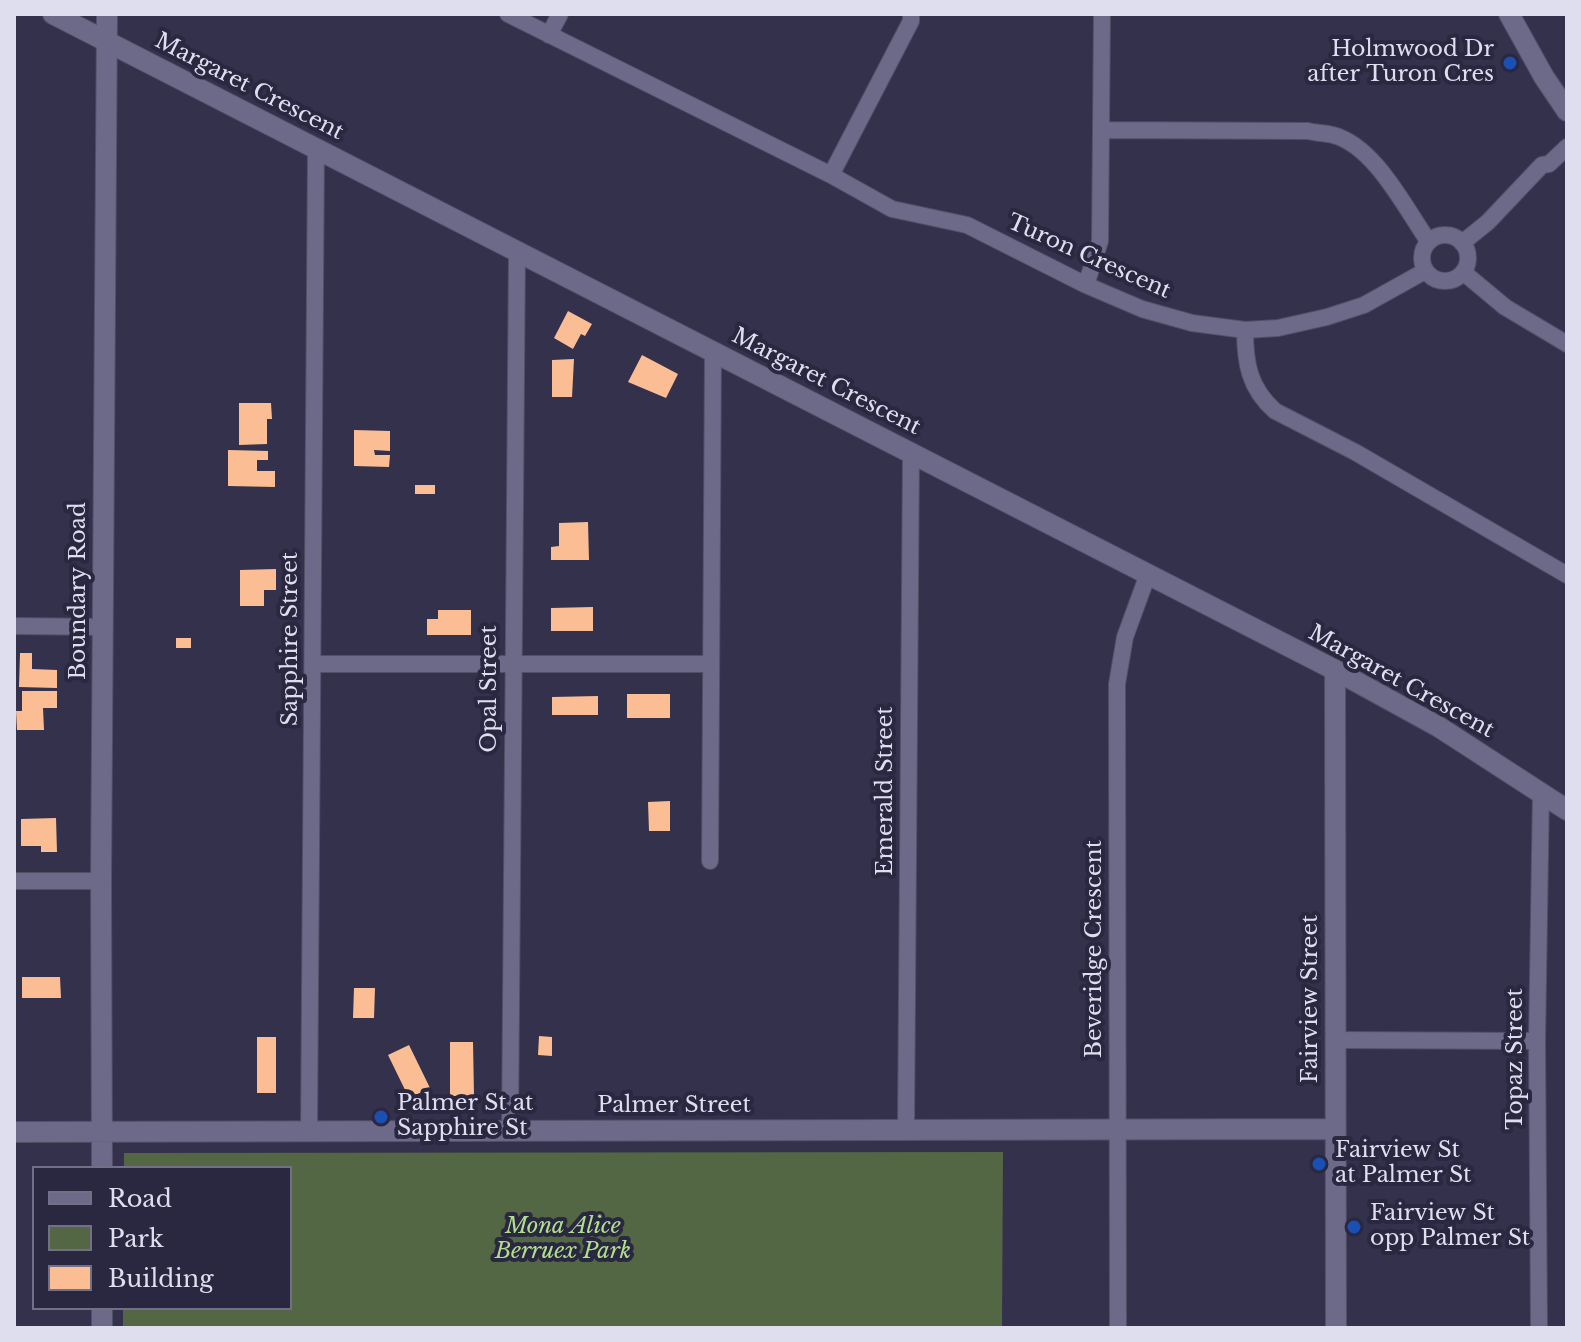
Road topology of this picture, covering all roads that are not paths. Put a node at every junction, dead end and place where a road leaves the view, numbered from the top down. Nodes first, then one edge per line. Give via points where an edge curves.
1 (53, 14) edge
2 (107, 14) edge
3 (508, 14) edge
4 (560, 14) edge
5 (911, 14) edge
6 (1102, 14) edge
7 (1509, 14) edge
8 (549, 35) junction
9 (108, 42) junction
10 (1567, 111) edge
11 (1101, 130) junction
12 (1567, 134) edge
13 (1567, 147) edge
14 (316, 148) junction
15 (1542, 165) junction
16 (831, 175) junction
17 (1429, 242) junction
18 (1462, 243) junction
19 (517, 250) junction
20 (1425, 271) junction
21 (1463, 272) junction
22 (1086, 285) junction
23 (1245, 330) junction
24 (1567, 344) edge
25 (713, 351) junction
26 (911, 453) junction
27 (1148, 574) junction
28 (1567, 575) edge
29 (14, 626) edge
30 (103, 627) junction
31 (512, 663) junction
32 (313, 664) junction
33 (711, 664) junction
34 (1335, 670) junction
35 (1541, 791) junction
36 (1567, 810) edge
37 (710, 861) dead end
38 (14, 881) edge
39 (101, 881) junction
40 (1335, 1040) junction
41 (1537, 1041) junction
42 (510, 1129) junction
43 (1118, 1129) junction
44 (1334, 1129) junction
45 (906, 1130) junction
46 (309, 1131) junction
47 (14, 1132) edge
48 (102, 1132) junction
49 (102, 1166) edge
50 (1118, 1328) edge
51 (1336, 1328) edge
52 (1539, 1328) edge

1 - 9 street, Margaret Crescent
2 - 9 street, Boundary Road
3 - 8 street, Turon Crescent
4 - 8 street
5 - 16 street
6 - 11 street
7 - 10 street
8 - 16 street, Turon Crescent
9 - 14 street, Margaret Crescent
9 - 30 street, Boundary Road
11 - 17 street via 1334,135 1371,159
11 - 22 street via 1100,241
12 - 15 street via 1543,157
13 - 15 street
14 - 19 street, Margaret Crescent
14 - 32 street, Sapphire Street
15 - 18 street
16 - 22 street, Turon Crescent via 892,209 967,225
17 - 18 street via 1445,235
17 - 20 street via 1422,256
18 - 21 street via 1468,257
19 - 25 street, Margaret Crescent
19 - 31 street, Opal Street
20 - 21 street via 1444,282
20 - 23 street, Turon Crescent via 1364,305 1278,328
21 - 24 street via 1505,307
22 - 23 street, Turon Crescent via 1142,309
23 - 28 street via 1251,380 1275,411
25 - 26 street, Margaret Crescent
25 - 33 street
26 - 27 street, Margaret Crescent
26 - 45 street, Emerald Street
27 - 34 street, Margaret Crescent
27 - 43 street, Beveridge Crescent via 1125,637 1117,684
29 - 30 street
30 - 39 street, Boundary Road
31 - 32 street
31 - 33 street
31 - 42 street, Opal Street
32 - 46 street, Sapphire Street
33 - 37 street
34 - 35 street, Margaret Crescent
34 - 40 street, Fairview Street
35 - 36 street, Margaret Crescent
35 - 41 street, Topaz Street
38 - 39 street
39 - 48 street, Boundary Road
40 - 41 street
40 - 44 street, Fairview Street
41 - 52 street, Topaz Street
42 - 45 street, Palmer Street
42 - 46 street, Palmer Street
43 - 44 street, Palmer Street
43 - 45 street, Palmer Street
43 - 50 street, Beveridge Crescent
44 - 51 street, Fairview Street
46 - 48 street, Palmer Street
47 - 48 street, Palmer Street
48 - 49 street, Boundary Road

